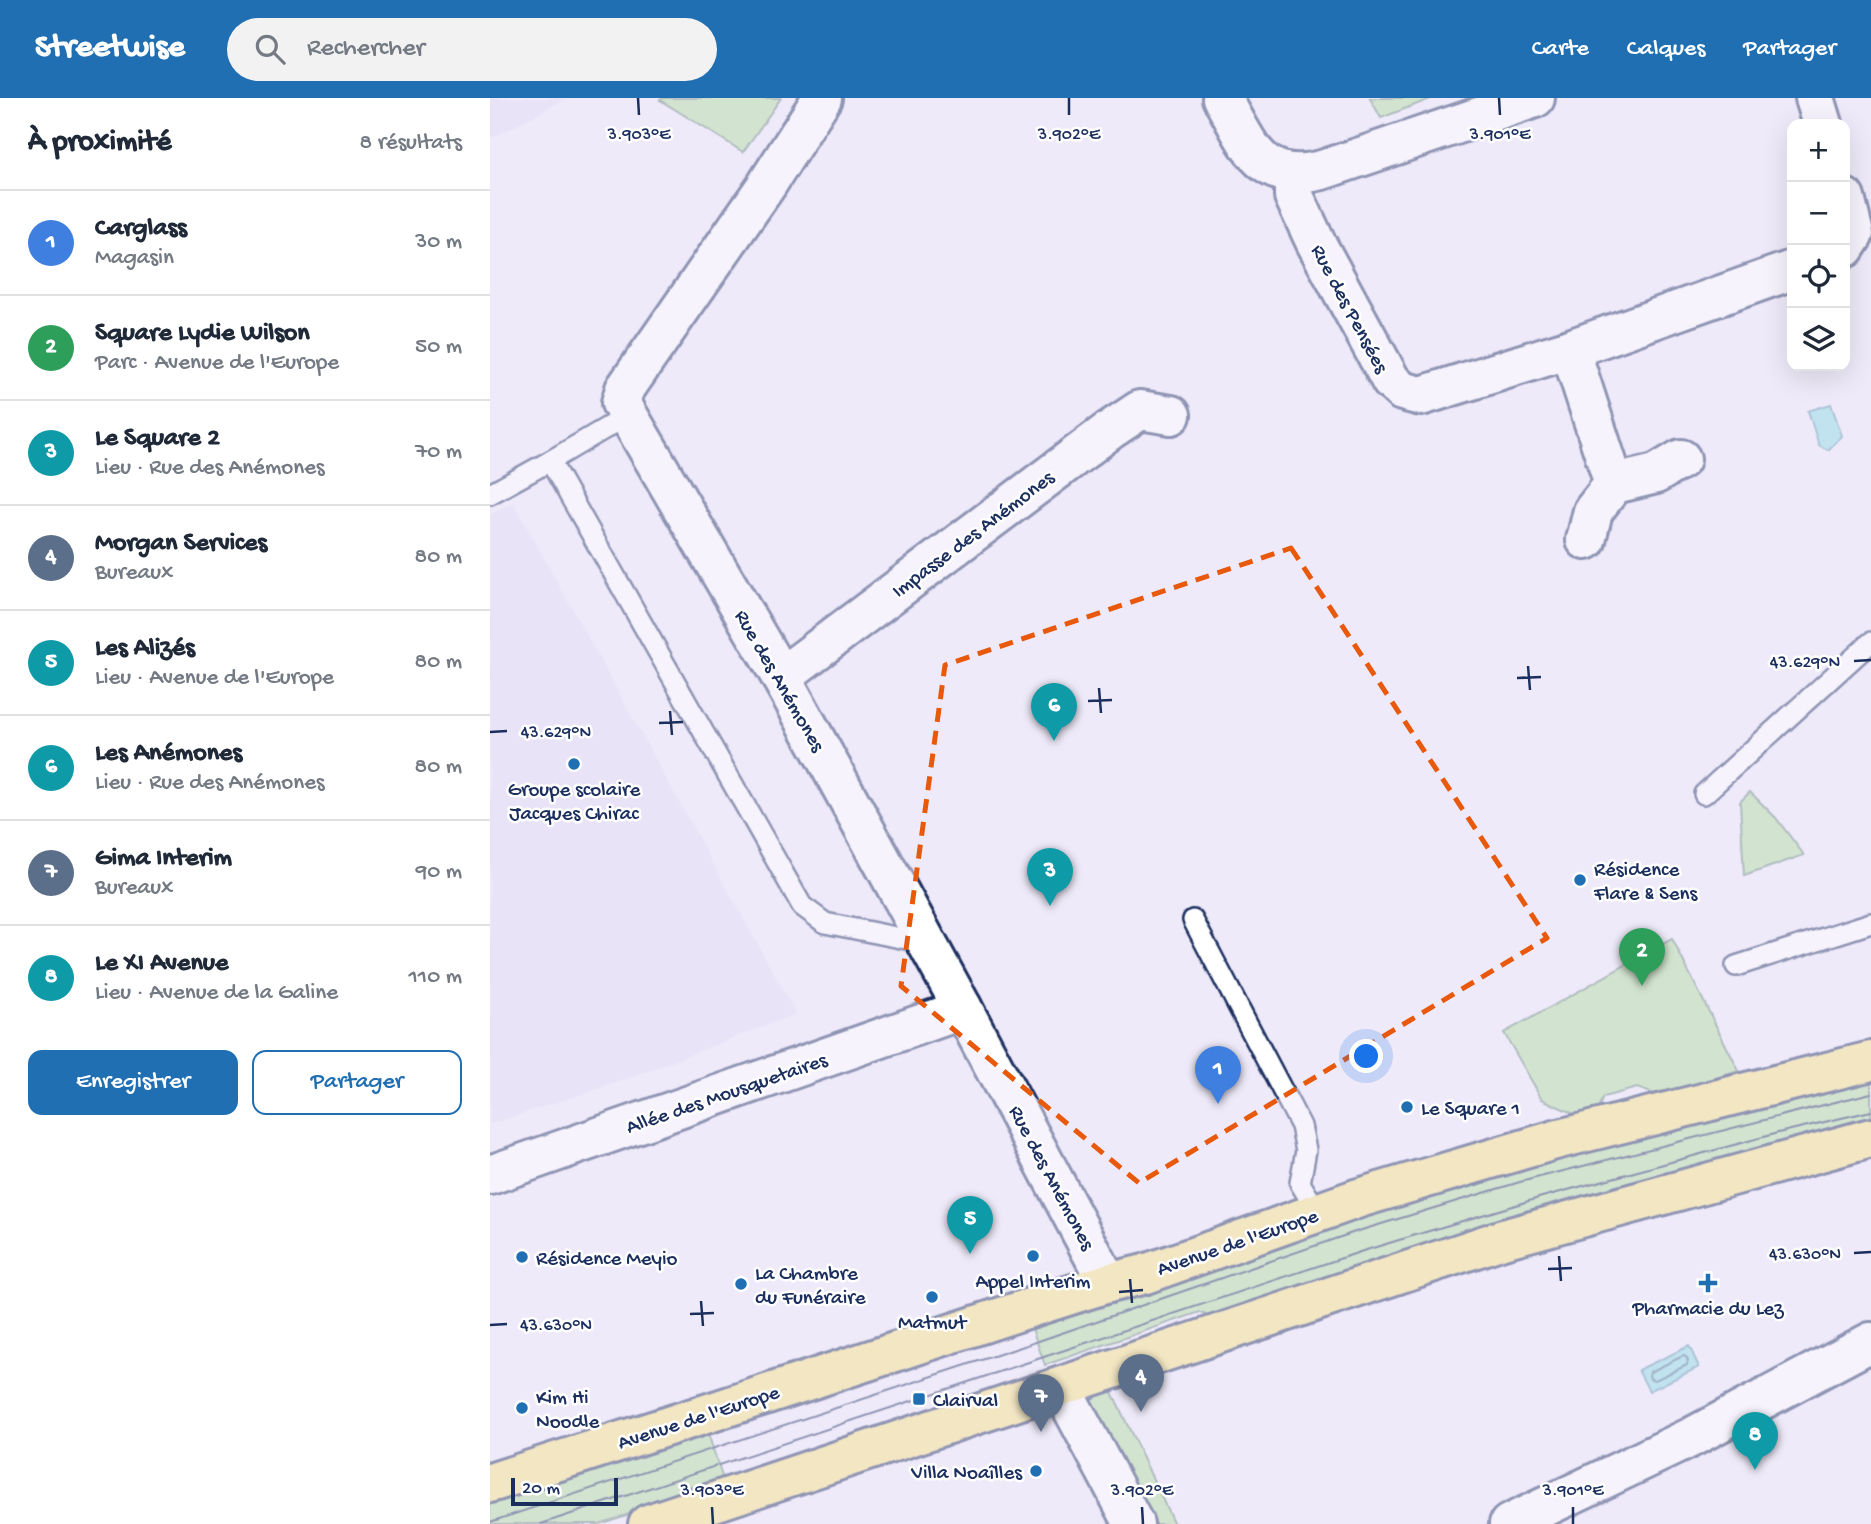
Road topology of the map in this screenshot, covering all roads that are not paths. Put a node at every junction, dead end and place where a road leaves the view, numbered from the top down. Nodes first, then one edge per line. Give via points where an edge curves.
1 (822, 98) edge
2 (1222, 98) edge
3 (1535, 98) edge
4 (1815, 98) edge
5 (1821, 119) edge
6 (1294, 174) junction
7 (1850, 218) edge
8 (1850, 240) edge
9 (1787, 272) edge
10 (1570, 349) junction
11 (628, 415) junction
12 (1171, 415) dead end
13 (1681, 459) dead end
14 (550, 461) junction
15 (1614, 484) junction
16 (490, 494) edge
17 (1586, 540) dead end
18 (1869, 649) edge
19 (780, 677) junction
20 (1704, 794) dead end
21 (1193, 920) dead end
22 (1871, 923) edge
23 (928, 943) junction
24 (1736, 966) dead end
25 (962, 1007) junction
26 (1871, 1061) edge
27 (1871, 1138) edge
28 (490, 1175) edge
29 (1318, 1213) junction
30 (1108, 1283) junction
31 (1871, 1342) edge
32 (1061, 1387) junction
33 (490, 1483) edge
34 (1521, 1522) edge
35 (648, 1524) edge
36 (1134, 1524) edge

1 - 11 street via 625,389 621,403
2 - 6 street via 1261,161 1281,173
3 - 6 street via 1322,170
4 - 5 street
6 - 10 street, Rue des Pensées via 1294,196 1315,241 1391,381 1402,391 1421,396
7 - 8 street via 1854,234
9 - 10 street, Rue des Pensées
10 - 15 street
11 - 14 lane
11 - 19 street, Rue des Anémones
12 - 19 street, Impasse des Anémones via 1140,410 1110,430
13 - 15 street via 1656,474
14 - 16 lane
14 - 23 lane via 802,906 825,923
15 - 17 street via 1593,511
18 - 20 lane
19 - 23 street, Rue des Anémones
21 - 29 lane via 1301,1126 1306,1150 1300,1182
22 - 24 lane
23 - 25 street, Rue des Anémones
25 - 28 street, Allée des Mousquetaires
25 - 30 street, Rue des Anémones
26 - 29 main road, Avenue de l'Europe via 1555,1140
27 - 32 main road via 1503,1240
29 - 30 main road, Avenue de l'Europe
30 - 33 main road, Avenue de l'Europe
31 - 34 street
32 - 35 main road
32 - 36 street

